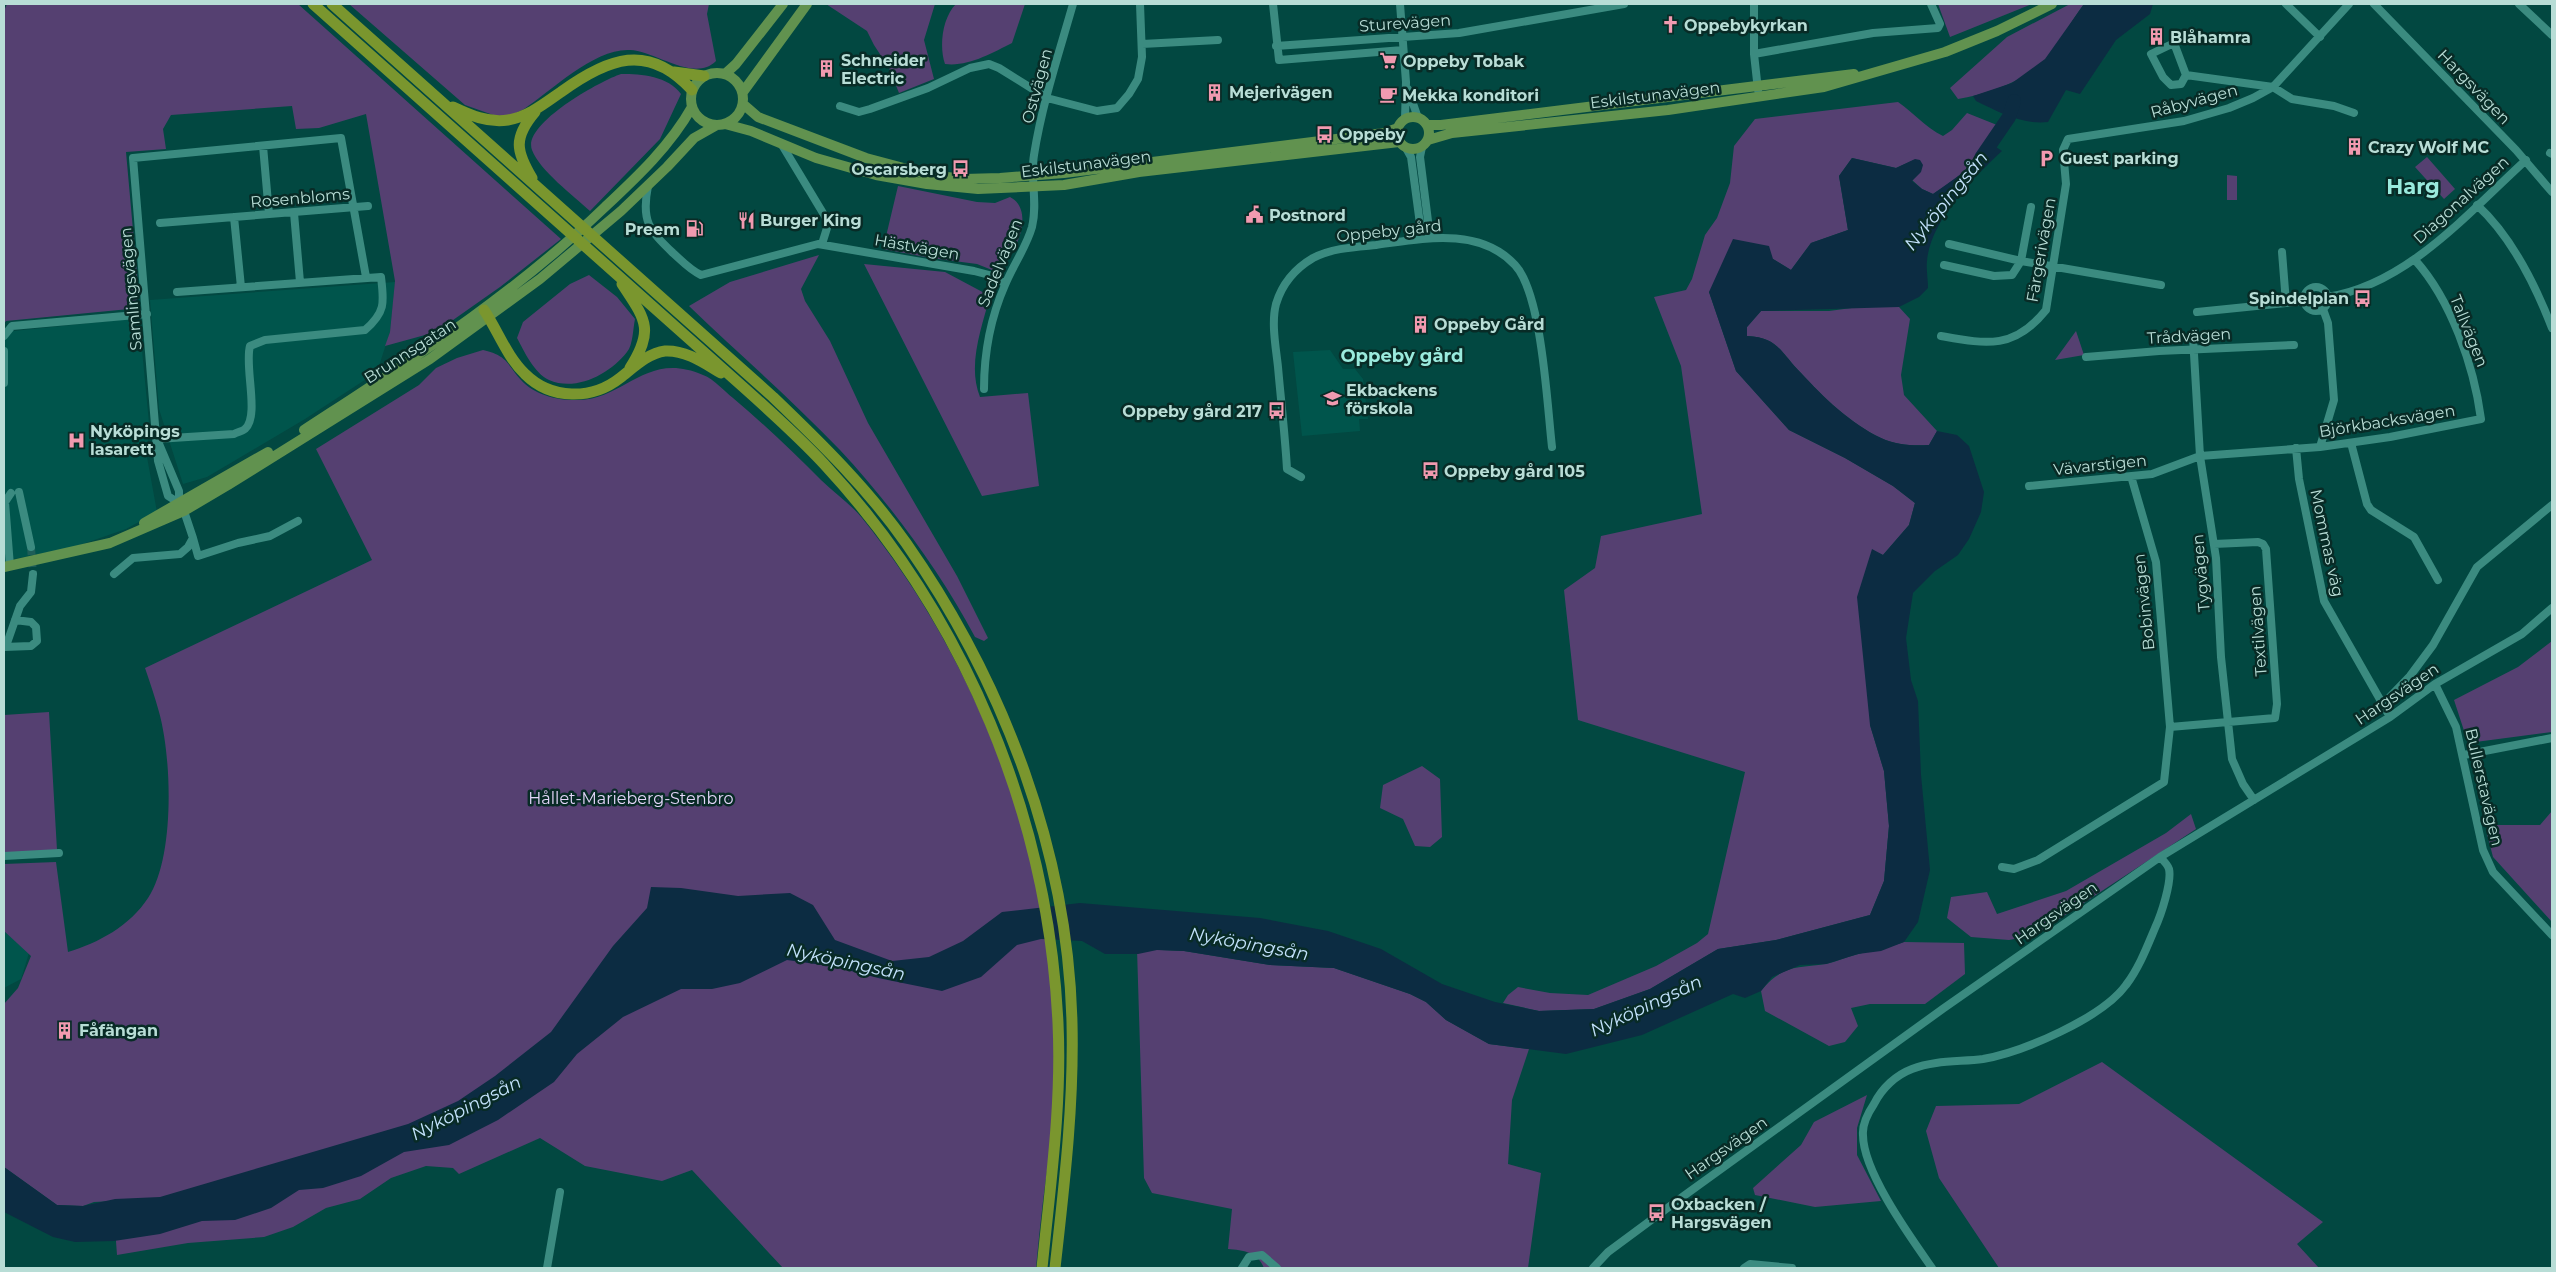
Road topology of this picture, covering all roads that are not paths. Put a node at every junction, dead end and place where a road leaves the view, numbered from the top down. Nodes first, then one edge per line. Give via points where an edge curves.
1 (313, 4) edge
2 (332, 4) edge
3 (783, 4) edge
4 (807, 4) edge
5 (1073, 4) edge
6 (1140, 4) edge
7 (1273, 4) edge
8 (1400, 4) edge
9 (1624, 4) edge
10 (1754, 4) edge
11 (1931, 4) edge
12 (2052, 4) edge
13 (2286, 4) edge
14 (2349, 4) edge
15 (2374, 4) edge
16 (2519, 4) edge
17 (2552, 35) edge
18 (1402, 37) junction
19 (2320, 37) junction
20 (1218, 40) dead end
21 (1142, 44) junction
22 (1276, 46) junction
23 (1403, 50) junction
24 (1754, 54) junction
25 (1885, 70) junction
26 (670, 71) junction
27 (725, 74) junction
28 (2186, 75) junction
29 (704, 76) junction
30 (1406, 82) junction
31 (1757, 86) junction
32 (2273, 87) junction
33 (692, 90) junction
34 (743, 92) junction
35 (1759, 97) junction
36 (1047, 98) junction
37 (440, 101) junction
38 (743, 104) junction
39 (840, 106) dead end
40 (692, 107) junction
41 (538, 108) junction
42 (2354, 113) dead end
43 (1418, 118) junction
44 (1405, 119) junction
45 (721, 124) junction
46 (1427, 124) junction
47 (1398, 128) junction
48 (2068, 138) joint
49 (1425, 143) junction
50 (782, 145) junction
51 (1402, 145) junction
52 (263, 146) junction
53 (2526, 160) junction
54 (1032, 176) junction
55 (648, 186) junction
56 (538, 188) junction
57 (1033, 188) junction
58 (2552, 192) edge
59 (2477, 205) junction
60 (368, 206) dead end
61 (353, 207) junction
62 (2031, 207) dead end
63 (294, 213) junction
64 (269, 214) junction
65 (234, 217) junction
66 (160, 223) dead end
67 (1430, 237) junction
68 (1422, 239) junction
69 (822, 244) junction
70 (1949, 244) dead end
71 (2282, 252) dead end
72 (2415, 260) junction
73 (2020, 261) junction
74 (1944, 265) dead end
75 (2053, 266) junction
76 (613, 270) junction
77 (366, 277) junction
78 (300, 282) junction
79 (1005, 284) junction
80 (2161, 285) dead end
81 (241, 287) junction
82 (177, 292) dead end
83 (2328, 297) junction
84 (2304, 301) junction
85 (2286, 303) junction
86 (2323, 309) junction
87 (2197, 312) dead end
88 (147, 314) junction
89 (486, 314) junction
90 (2552, 328) edge
91 (4, 336) edge
92 (1941, 336) dead end
93 (2193, 337) dead end
94 (2294, 345) dead end
95 (2194, 349) junction
96 (4, 351) edge
97 (2086, 358) dead end
98 (628, 372) junction
99 (4, 383) edge
100 (742, 386) junction
101 (984, 389) dead end
102 (2481, 419) joint
103 (157, 439) junction
104 (2351, 443) junction
105 (2320, 447) junction
106 (1552, 448) dead end
107 (2296, 448) junction
108 (2200, 456) junction
109 (2131, 476) junction
110 (1302, 477) dead end
111 (2029, 486) dead end
112 (2552, 504) edge
113 (181, 507) junction
114 (298, 521) dead end
115 (193, 538) junction
116 (2214, 544) junction
117 (31, 547) tunnel mouth
118 (7, 567) edge
119 (33, 574) tunnel mouth
120 (114, 574) dead end
121 (2438, 580) dead end
122 (2552, 608) edge
123 (15, 620) junction
124 (5, 646) edge
125 (2435, 684) junction
126 (2382, 705) junction
127 (2390, 717) junction
128 (2228, 723) junction
129 (2170, 727) junction
130 (2552, 738) edge
131 (2464, 756) junction
132 (2254, 800) junction
133 (59, 853) dead end
134 (4, 856) edge
135 (2160, 857) junction
136 (2002, 867) dead end
137 (2552, 935) edge
138 (560, 1192) dead end
139 (546, 1268) edge
140 (1042, 1268) edge
141 (1055, 1268) edge
142 (1242, 1268) edge
143 (1277, 1268) edge
144 (1593, 1268) edge
145 (1744, 1268) edge
146 (1792, 1268) edge
147 (1932, 1268) edge

1 - 76 highway
2 - 37 highway
3 - 27 main road
4 - 34 main road
5 - 36 street, Ostvägen
6 - 21 street
7 - 22 street
8 - 18 street
9 - 18 street, Sturevägen via 1459,33
10 - 24 street
11 - 24 street via 1940,24 1938,28 1873,33
12 - 25 main road, Eskilstunavägen via 1945,52
13 - 19 street
14 - 19 street, Råbyvägen
15 - 53 street, Hargsvägen
16 - 17 street
18 - 22 street, Sturevägen
18 - 23 street
19 - 32 street, Råbyvägen
20 - 21 street
21 - 36 street via 1138,79 1117,108 1097,111
22 - 23 street, Sturevägen via 1278,60
23 - 30 street
24 - 31 street
25 - 31 main road, Eskilstunavägen
25 - 35 main road, Eskilstunavägen via 1824,88
26 - 29 highway
26 - 33 highway
26 - 41 highway via 650,62 619,60 591,71
27 - 29 main road via 714,72
27 - 34 main road via 736,81
28 - 28 street via 2174,43 2151,54 2171,85 2181,84
28 - 32 street
29 - 33 main road
30 - 43 street
30 - 44 street
31 - 35 street
31 - 46 main road, Eskilstunavägen via 1461,123
32 - 42 street via 2292,98
32 - 48 street, Råbyvägen via 2229,108 2184,120
33 - 40 main road
34 - 38 main road
35 - 49 main road, Eskilstunavägen via 1452,133
36 - 39 street via 989,64 970,68 928,88 870,109 859,112
36 - 54 street, Ostvägen via 1033,156
37 - 41 highway via 489,120 510,120
37 - 56 highway
38 - 45 main road via 737,116
38 - 54 main road, Eskilstunavägen via 758,116 866,158 930,175 964,178
40 - 45 main road via 701,119
40 - 89 main road, Brunnsgatan via 665,147 626,187
41 - 56 highway via 522,128 518,144 521,158
43 - 44 main road
43 - 46 main road
44 - 47 main road
45 - 50 main road, Eskilstunavägen via 752,131
45 - 55 main road, Brunnsgatan via 694,138
46 - 49 main road
47 - 51 main road
47 - 54 main road, Eskilstunavägen via 1384,133
48 - 75 street, Färgerivägen via 2063,150 2066,184
49 - 51 main road via 1414,150
49 - 67 street via 1420,157
50 - 57 main road, Eskilstunavägen via 816,158 903,180 955,188
50 - 69 street via 826,218 827,228
51 - 57 main road, Eskilstunavägen via 1158,170
51 - 68 street via 1411,158
52 - 61 street via 341,138
52 - 64 street
52 - 88 street, Samlingsvägen via 133,158
53 - 58 street, Hargsvägen
53 - 59 street, Diagonalvägen
54 - 57 street, Sadelvägen
55 - 69 street, Hästvägen via 647,223 688,267 700,274
55 - 89 main road, Brunnsgatan via 575,252
56 - 141 highway via 818,440 864,490 905,543 949,610 991,690 1039,818 1066,958 1072,1021 1072,1096
57 - 79 street, Sadelvägen via 1032,226 1024,250
59 - 72 street, Diagonalvägen
59 - 90 street via 2490,217 2524,267
60 - 61 street, Rosenbloms
61 - 63 street, Rosenbloms
61 - 77 street
62 - 73 street
63 - 64 street, Rosenbloms
63 - 78 street
64 - 65 street, Rosenbloms
65 - 66 street, Rosenbloms
65 - 81 street, Rosenbloms
67 - 68 street, Oppeby gård
67 - 106 street, Oppeby gård via 1467,240 1490,247 1506,256 1526,280 1535,307
68 - 110 street, Oppeby gård via 1332,250 1313,258 1284,285 1276,305 1274,333 1288,469
69 - 79 street, Hästvägen via 974,271 993,276
70 - 73 street
71 - 85 street
72 - 83 street, Diagonalvägen via 2363,288
72 - 102 street, Tallvägen via 2430,277 2447,308 2477,390
73 - 74 street via 2012,275 1994,276
73 - 75 street
75 - 80 street
75 - 92 street, Färgerivägen via 2046,310 2035,324 2012,339 1980,343
76 - 98 highway via 645,323 642,346
76 - 100 highway
77 - 78 street
77 - 103 street via 381,277 384,303 376,320 365,330 265,340 250,346 247,356 252,409 245,429 234,434
78 - 81 street
79 - 101 street, Sadelvägen via 990,326 984,361
81 - 82 street
83 - 84 street via 2323,290 2311,288 2305,293
83 - 86 street
84 - 85 street
84 - 86 street via 2309,310
85 - 87 street
86 - 105 street via 2328,323 2334,400
88 - 91 street via 12,326
88 - 103 street, Samlingsvägen
89 - 98 highway via 518,367 545,388 561,394 589,393 608,386
89 - 113 main road, Brunnsgatan via 430,358
93 - 95 street, Tygvägen
94 - 95 street, Trådvägen
95 - 97 street, Trådvägen
95 - 108 street, Tygvägen
96 - 99 street
98 - 100 highway via 656,353 676,351
100 - 140 highway via 806,445 894,549 940,620 979,694 1026,821 1053,960 1058,1024 1058,1096
102 - 104 street, Björkbacksvägen
103 - 113 street, Samlingsvägen via 179,491
103 - 113 street, Samlingsvägen via 164,487 168,496
104 - 105 street, Björkbacksvägen
104 - 121 street via 2367,504 2371,510 2414,537
105 - 107 street, Björkbacksvägen
107 - 108 street
107 - 126 street, Mommas väg via 2324,601
108 - 109 street, Vävarstigen via 2152,474
108 - 116 street, Tygvägen
109 - 111 street, Vävarstigen
109 - 129 street, Bobinvägen via 2156,562
112 - 126 street via 2477,567 2433,645 2410,676
113 - 115 street
113 - 118 main road, Brunnsgatan via 110,544
114 - 115 street via 270,536 198,556
115 - 120 street via 180,554 133,558
116 - 128 street, Tygvägen
116 - 128 street, Textilvägen via 2258,542 2266,549 2277,704 2275,718
117 - 118 street via 15,492 5,502
119 - 123 street via 31,592 20,606
122 - 125 street, Hargsvägen via 2522,634
123 - 124 street
123 - 124 street via 31,622 36,627 37,641 31,646
125 - 127 street, Hargsvägen
125 - 131 street, Bullerstavägen via 2456,727
126 - 127 street, Mommas väg
127 - 132 street, Hargsvägen
128 - 129 street
128 - 132 street, Tygvägen via 2232,759
129 - 136 street, Bobinvägen via 2164,782 2038,860 2014,869
130 - 131 street
131 - 137 street, Bullerstavägen via 2483,850 2493,872
132 - 135 street, Hargsvägen
133 - 134 street
135 - 144 street, Hargsvägen via 1685,1195 1608,1252
135 - 147 street via 2169,867 2169,878 2159,920 2126,986 2109,1001 2078,1023 2009,1053 1983,1059 1932,1063 1911,1069 1888,1083 1877,1098 1862,1134 1864,1154 1908,1234
138 - 139 street
142 - 143 street via 1248,1256 1262,1255
145 - 146 street via 1750,1264

